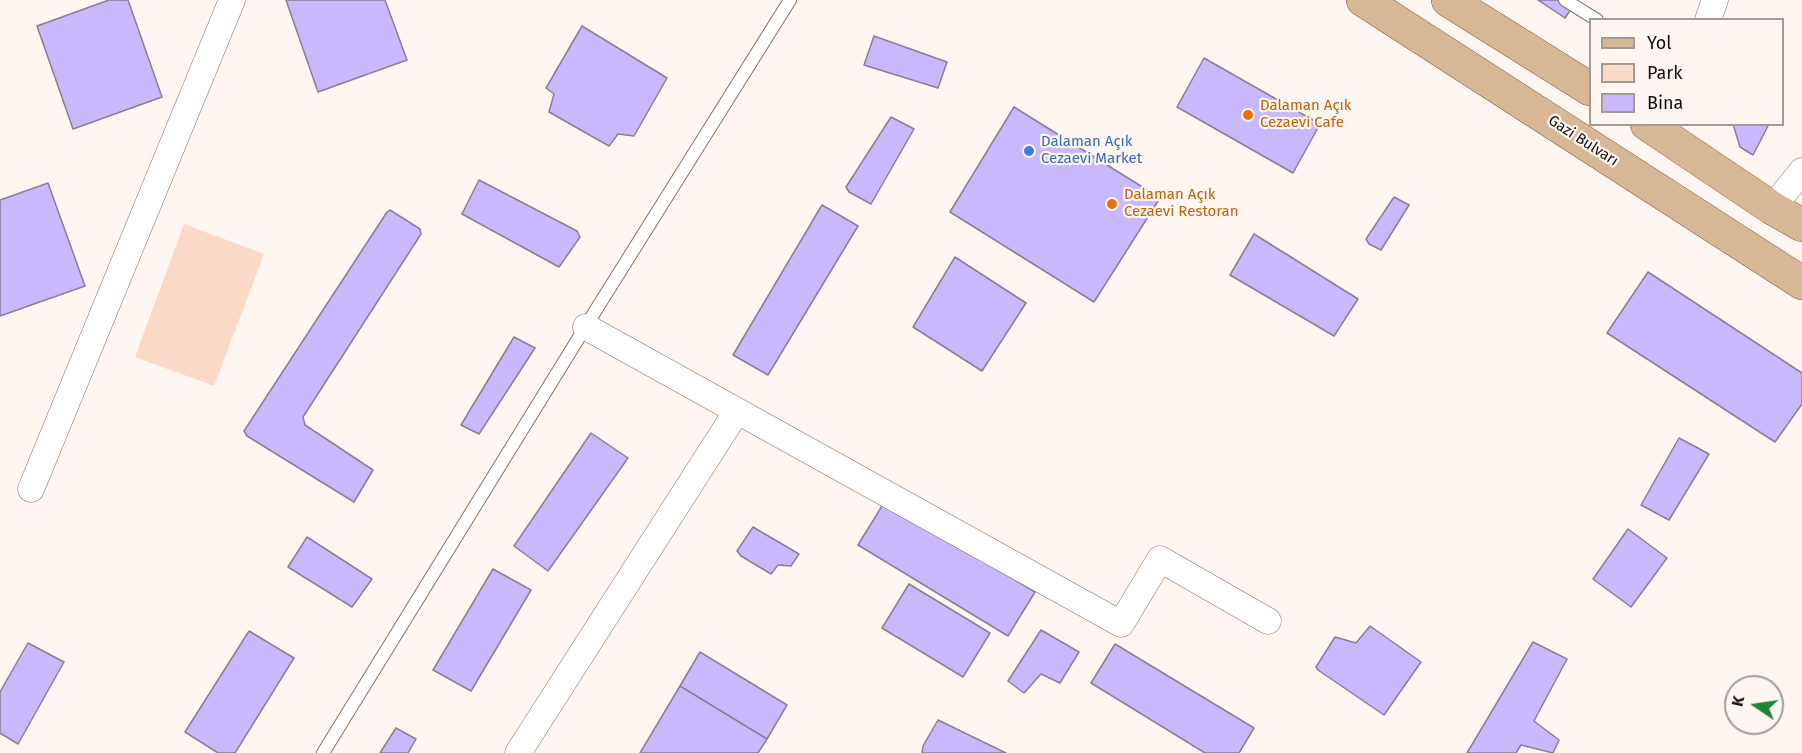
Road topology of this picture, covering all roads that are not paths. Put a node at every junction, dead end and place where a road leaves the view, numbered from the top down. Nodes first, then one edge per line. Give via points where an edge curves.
1 (232, 0) edge
2 (790, 0) edge
3 (1364, 0) edge
4 (1448, 0) edge
5 (1565, 0) edge
6 (1715, 0) edge
7 (1594, 18) edge
8 (1709, 18) edge
9 (1589, 89) edge
10 (1662, 129) edge
11 (1802, 171) edge
12 (1772, 208) junction
13 (1802, 225) edge
14 (1802, 283) edge
15 (586, 327) junction
16 (736, 411) junction
17 (32, 489) dead end
18 (1268, 621) dead end
19 (323, 753) edge
20 (518, 753) edge

1 - 17 street
2 - 15 lane
3 - 14 main road, Gazi Bulvarı
4 - 9 main road
5 - 7 lane
6 - 8 street
10 - 12 main road
11 - 12 street
12 - 13 main road
15 - 16 street
15 - 19 lane
16 - 18 street via 1121,624 1160,559
16 - 20 street

